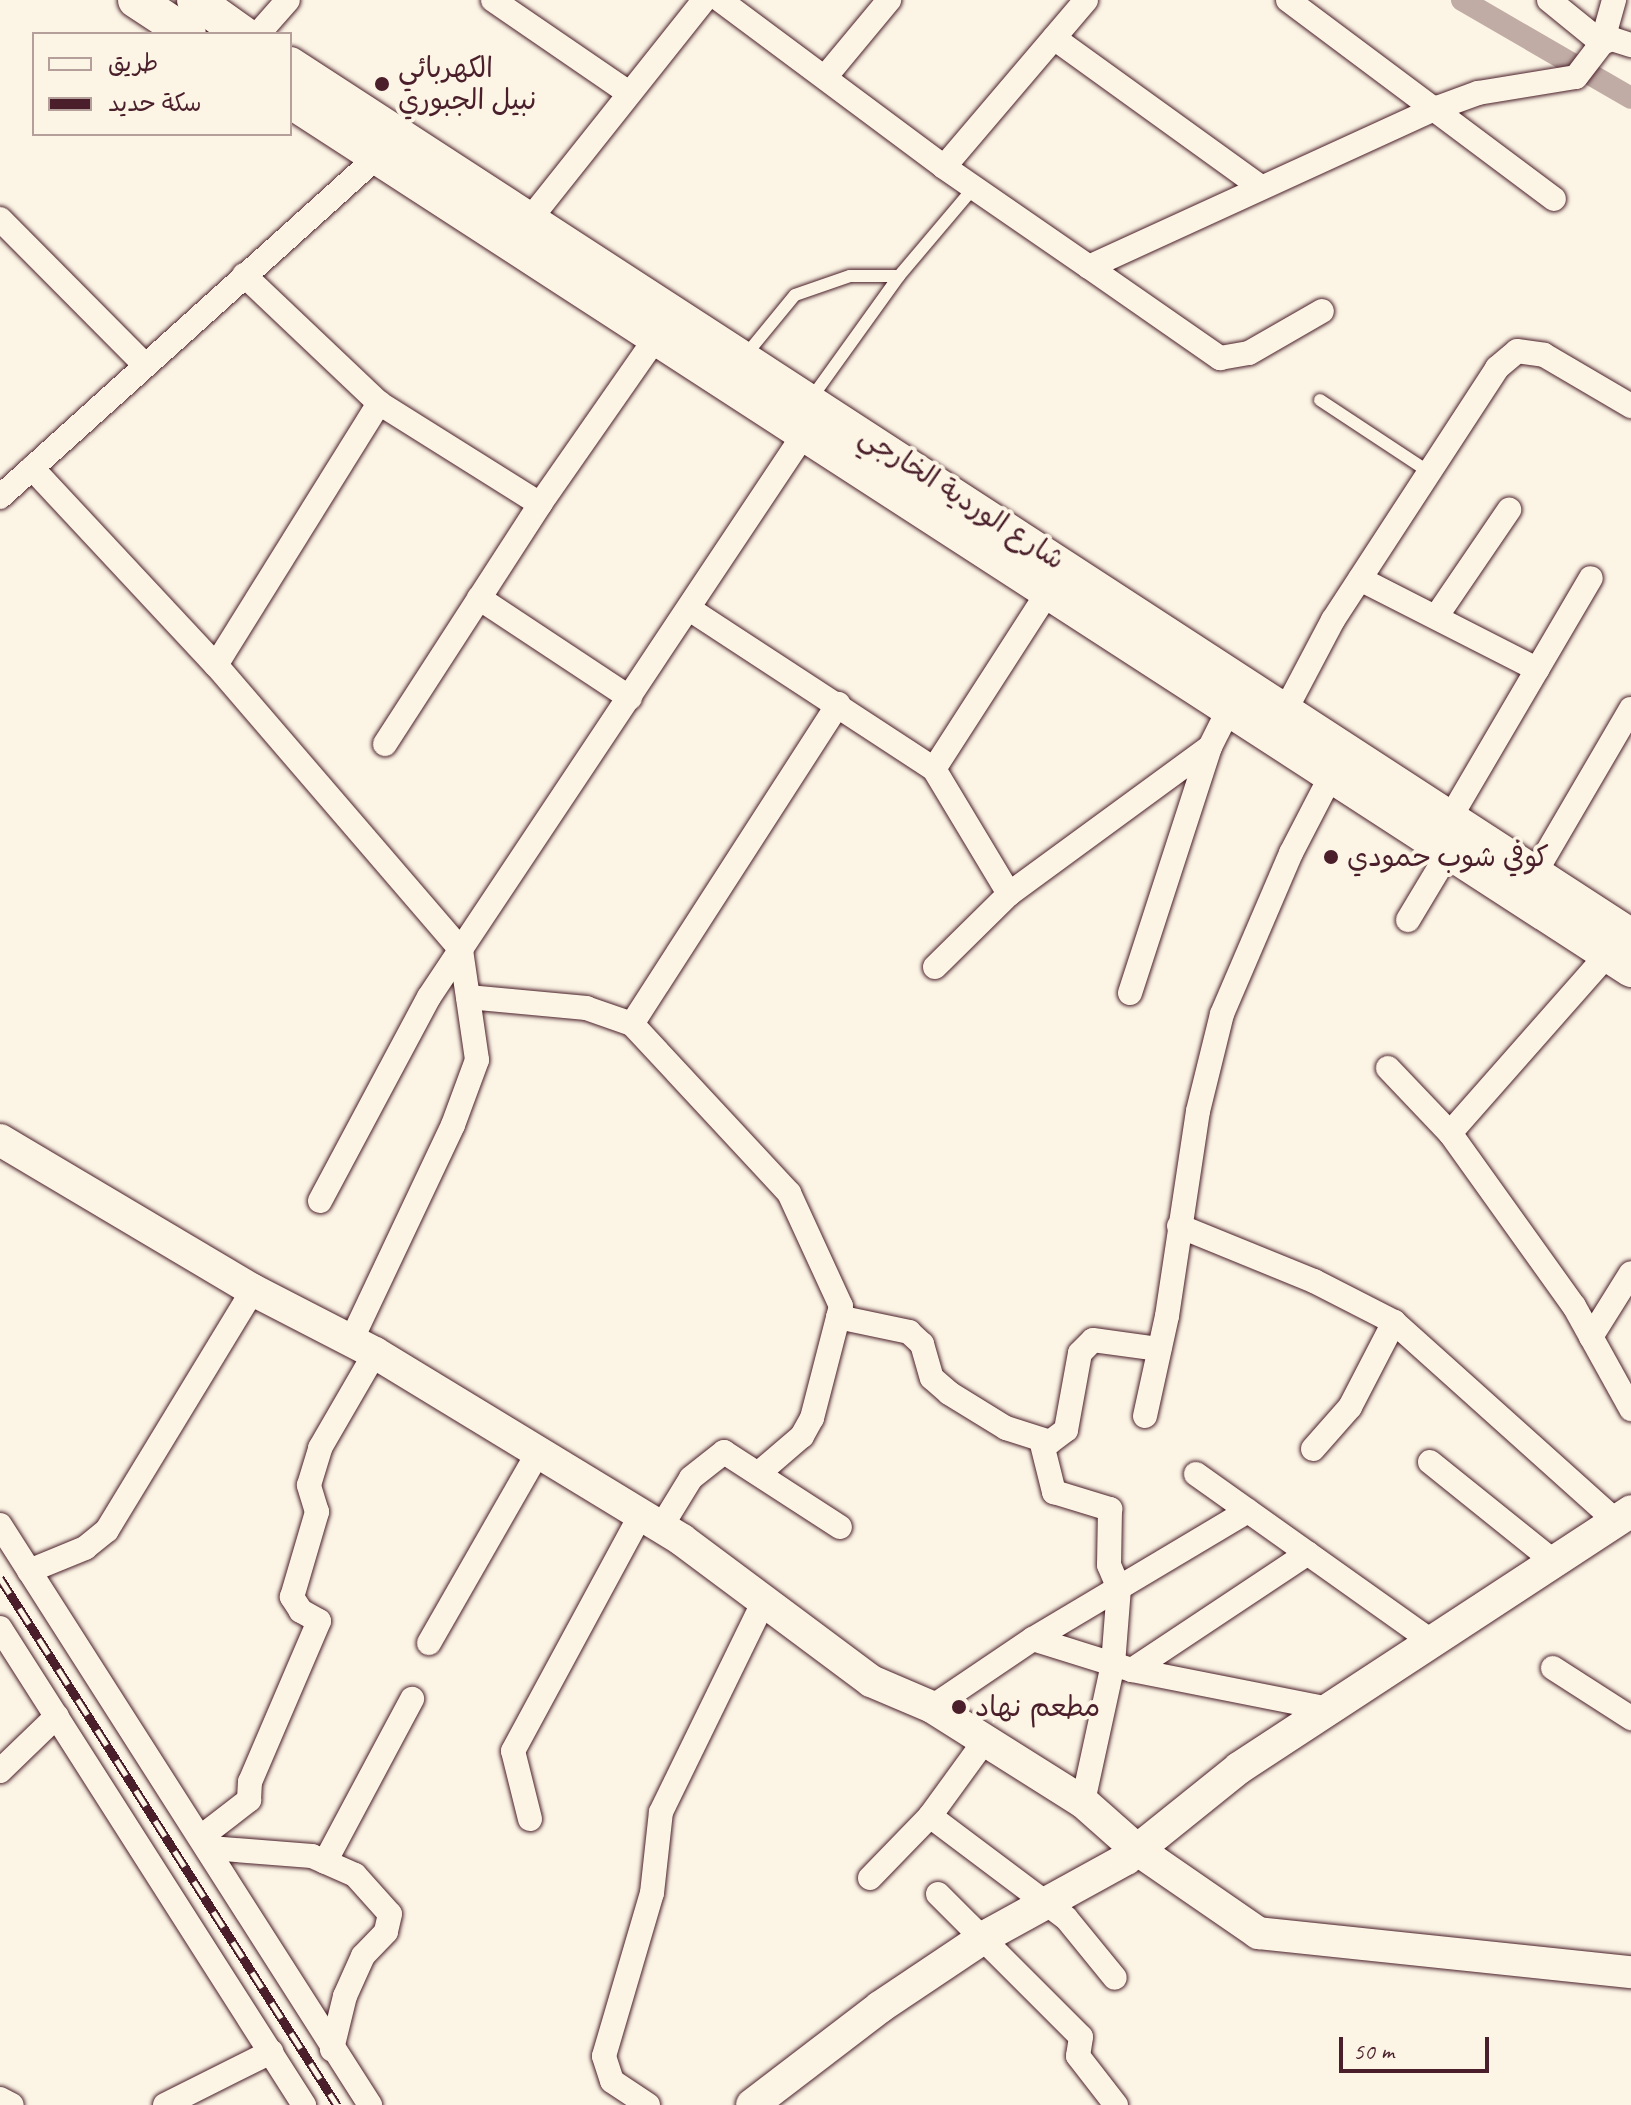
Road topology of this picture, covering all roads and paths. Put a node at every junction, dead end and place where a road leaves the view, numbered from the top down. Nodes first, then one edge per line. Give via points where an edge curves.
1 (136, 0) edge
2 (195, 0) edge
3 (288, 0) edge
4 (704, 0) edge
5 (720, 0) edge
6 (889, 0) edge
7 (1086, 0) edge
8 (1288, 0) edge
9 (1549, 0) edge
10 (1614, 0) edge
11 (501, 2) edge
12 (185, 32) edge
13 (240, 32) edge
14 (260, 32) edge
15 (1054, 38) junction
16 (1631, 45) edge
17 (1593, 57) junction
18 (292, 66) edge
19 (826, 76) junction
20 (626, 91) junction
21 (292, 101) edge
22 (1437, 108) junction
23 (378, 156) junction
24 (944, 167) junction
25 (975, 186) junction
26 (1259, 186) junction
27 (1554, 199) dead end
28 (530, 219) junction
29 (4, 229) edge
30 (1089, 267) junction
31 (244, 275) junction
32 (899, 276) junction
33 (1322, 311) dead end
34 (658, 335) junction
35 (744, 357) junction
36 (145, 365) junction
37 (1320, 400) dead end
38 (379, 403) junction
39 (1631, 406) edge
40 (808, 416) junction
41 (32, 468) junction
42 (1429, 472) junction
43 (0, 497) edge
44 (540, 504) junction
45 (1509, 510) dead end
46 (962, 515) junction
47 (1591, 578) dead end
48 (1360, 579) junction
49 (1050, 589) junction
50 (479, 598) junction
51 (691, 610) junction
52 (1436, 617) junction
53 (216, 665) junction
54 (1537, 669) junction
55 (630, 698) junction
56 (838, 704) junction
57 (1230, 707) junction
58 (1286, 709) junction
59 (1631, 709) edge
60 (385, 744) dead end
61 (1210, 747) junction
62 (934, 769) junction
63 (1332, 774) junction
64 (1450, 834) junction
65 (1535, 873) junction
66 (1009, 894) junction
67 (1408, 920) dead end
68 (461, 950) junction
69 (1623, 953) edge
70 (935, 967) dead end
71 (1130, 993) dead end
72 (468, 997) junction
73 (632, 1024) junction
74 (1388, 1068) dead end
75 (1450, 1133) junction
76 (0, 1140) edge
77 (320, 1201) dead end
78 (1179, 1226) junction
79 (1631, 1273) edge
80 (253, 1290) junction
81 (838, 1317) junction
82 (1394, 1322) junction
83 (1591, 1337) junction
84 (363, 1347) junction
85 (1159, 1349) junction
86 (1631, 1409) edge
87 (1145, 1416) dead end
88 (1041, 1440) junction
89 (1313, 1449) dead end
90 (539, 1451) junction
91 (1430, 1462) dead end
92 (760, 1472) junction
93 (1196, 1474) dead end
94 (1248, 1511) junction
95 (1623, 1516) edge
96 (650, 1523) junction
97 (0, 1525) edge
98 (840, 1527) dead end
99 (1308, 1553) junction
100 (1553, 1561) junction
101 (29, 1571) junction
102 (1119, 1588) junction
103 (764, 1601) junction
104 (0, 1628) edge
105 (1033, 1639) junction
106 (1431, 1641) junction
107 (429, 1643) dead end
108 (1122, 1667) junction
109 (1553, 1668) dead end
110 (412, 1699) dead end
111 (932, 1707) junction
112 (1329, 1709) junction
113 (57, 1716) junction
114 (1631, 1718) edge
115 (983, 1743) junction
116 (0, 1771) edge
117 (1083, 1802) junction
118 (930, 1816) junction
119 (530, 1819) dead end
120 (206, 1842) junction
121 (1135, 1848) junction
122 (325, 1862) junction
123 (870, 1878) dead end
124 (938, 1894) dead end
125 (1043, 1904) junction
126 (986, 1936) junction
127 (1631, 1972) edge
128 (1115, 1978) dead end
129 (332, 2049) junction
130 (271, 2052) junction
131 (0, 2099) edge
132 (12, 2105) edge
133 (165, 2105) edge
134 (304, 2105) edge
135 (370, 2105) edge
136 (648, 2105) edge
137 (752, 2105) edge
138 (1116, 2105) edge

1 - 12 main road
2 - 13 main road
3 - 14 street
4 - 20 street
5 - 19 street
6 - 19 street
7 - 15 street
8 - 22 street
9 - 17 street
10 - 17 street
11 - 20 street
15 - 24 street
15 - 26 street
16 - 17 street via 1612,39
17 - 22 street
18 - 28 main road, شارع الوردية الخارجي
19 - 24 street
20 - 28 street
21 - 23 main road, شارع الوردية الخارجي
22 - 26 street
22 - 27 street
23 - 31 street
23 - 34 main road, شارع الوردية الخارجي
24 - 25 street
25 - 30 street
25 - 32 lane
26 - 30 street
28 - 35 main road, شارع الوردية الخارجي
29 - 36 street
30 - 33 street via 1220,358 1249,353
31 - 36 street
31 - 38 street
32 - 35 lane via 850,276 795,295
32 - 40 lane
34 - 40 main road, شارع الوردية الخارجي
34 - 44 street
35 - 40 main road, شارع الوردية الخارجي
36 - 41 street
37 - 42 lane
38 - 44 street
38 - 53 street
39 - 42 street via 1544,355 1517,351 1497,368
40 - 46 main road, شارع الوردية الخارجي
40 - 51 street
41 - 43 street
41 - 53 street
42 - 48 street
44 - 50 street
45 - 52 street
46 - 49 main road, شارع الوردية الخارجي
46 - 58 main road, شارع الوردية الخارجي
47 - 54 street
48 - 52 street
48 - 58 street
49 - 57 main road, شارع الوردية الخارجي
49 - 62 street
50 - 55 street
50 - 60 street
51 - 55 street
51 - 56 street
52 - 54 street
53 - 68 street
54 - 64 street
55 - 68 street
56 - 62 street
56 - 73 street
57 - 61 street
57 - 63 main road, شارع الوردية الخارجي
58 - 64 main road, شارع الوردية الخارجي
59 - 65 street
61 - 66 street
61 - 71 street
62 - 66 street
63 - 64 main road, شارع الوردية الخارجي
63 - 78 street via 1291,853 1222,1014 1198,1111
64 - 65 main road, شارع الوردية الخارجي
64 - 67 street
64 - 69 main road, شارع الوردية الخارجي
65 - 69 main road, شارع الوردية الخارجي
66 - 70 street
68 - 72 street
68 - 77 street via 429,997
69 - 75 street
72 - 73 street via 586,1008
72 - 84 street via 477,1060
73 - 81 street via 789,1193 841,1306
74 - 75 street
75 - 83 street
76 - 80 street
78 - 82 street via 1314,1281
78 - 85 street
79 - 83 street
80 - 84 street
80 - 101 street via 107,1530 85,1548
81 - 88 street via 909,1332 922,1344 932,1378 949,1393 1006,1428
81 - 92 street via 812,1418 802,1436
82 - 89 street via 1350,1407
82 - 95 street
83 - 86 street
84 - 90 street
84 - 120 street via 309,1485 317,1512 292,1597 301,1611 319,1621 250,1782 249,1800
85 - 87 street
85 - 88 street via 1093,1340 1080,1353 1066,1430 1050,1442
88 - 102 street via 1054,1492 1110,1509 1109,1565
90 - 96 street
90 - 107 street
91 - 100 street
92 - 96 street via 724,1452 709,1459
92 - 98 street
93 - 94 street
94 - 99 street
94 - 102 street
95 - 100 street
96 - 103 street
96 - 119 street via 513,1751
97 - 101 street
99 - 106 street
99 - 108 street
100 - 106 street
101 - 120 street
102 - 105 street
102 - 108 street
103 - 111 street via 871,1681
103 - 136 street via 661,1812 652,1893 604,2056 612,2081
104 - 113 street
105 - 108 street
105 - 111 street
106 - 112 street
108 - 112 street
108 - 117 street
109 - 114 street
110 - 122 street
111 - 115 street
112 - 121 street via 1239,1768
113 - 116 street
113 - 130 street
115 - 117 street
115 - 118 street
117 - 121 street
118 - 123 street
118 - 125 street
120 - 122 street
120 - 129 street
121 - 125 street
121 - 127 street via 1258,1933
122 - 129 street via 355,1875 390,1914 386,1932 363,1956 345,1996
124 - 126 street
125 - 126 street
125 - 128 street via 1066,1918
126 - 137 street via 880,2007
126 - 138 street via 1081,2037 1078,2056
129 - 135 street
130 - 133 street
130 - 134 street
131 - 132 street

